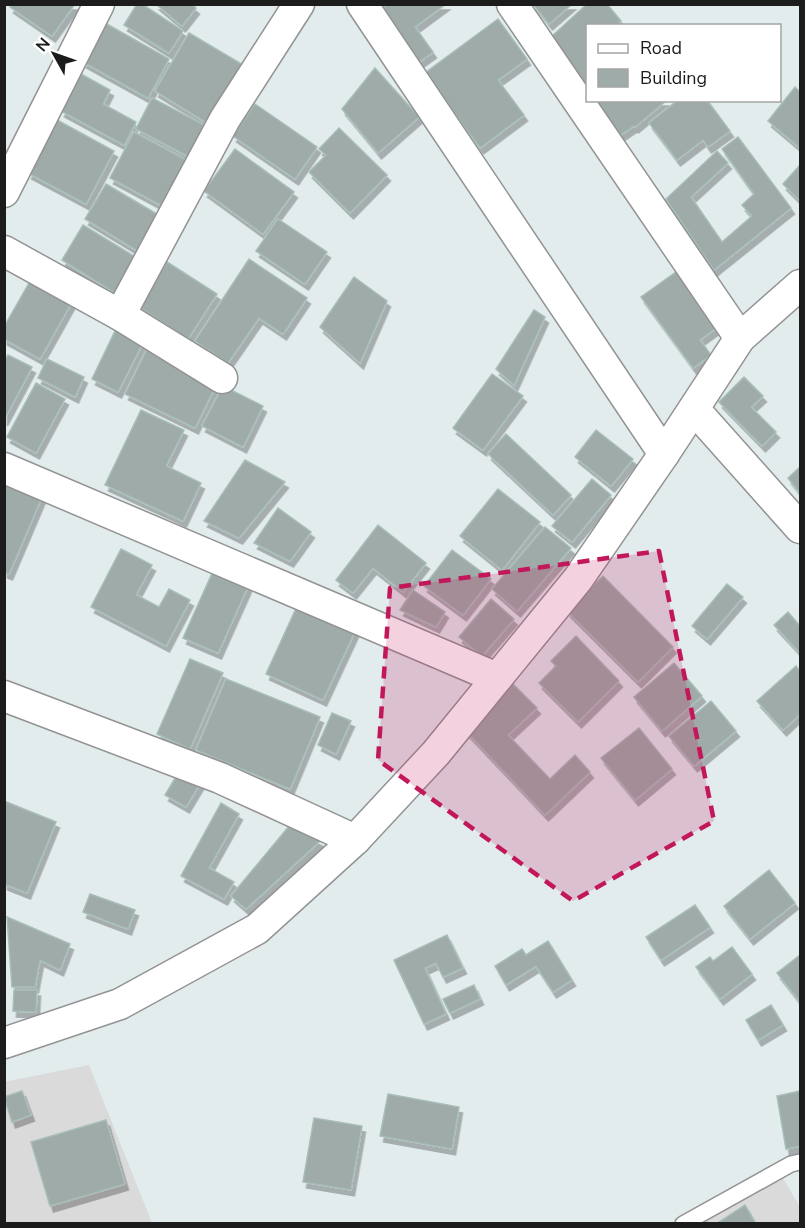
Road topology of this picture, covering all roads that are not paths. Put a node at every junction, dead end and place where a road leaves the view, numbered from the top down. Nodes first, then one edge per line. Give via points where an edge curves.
1 (99, 4) edge
2 (299, 4) edge
3 (362, 4) edge
4 (512, 4) edge
5 (4, 192) edge
6 (4, 251) edge
7 (801, 285) edge
8 (120, 315) junction
9 (740, 338) junction
10 (222, 378) dead end
11 (694, 409) junction
12 (664, 454) junction
13 (4, 468) edge
14 (801, 528) edge
15 (497, 678) junction
16 (4, 696) edge
17 (355, 840) junction
18 (4, 1043) edge
19 (801, 1162) edge
20 (682, 1224) edge

1 - 5 street
2 - 8 street via 225,118
3 - 12 street
4 - 9 street
6 - 8 street
7 - 9 street
8 - 10 street
9 - 11 street
11 - 12 street
11 - 14 street
12 - 15 street via 578,579
13 - 15 street
15 - 17 street via 436,753
16 - 17 street via 219,778
17 - 18 street via 257,929 120,1004
19 - 20 lane

